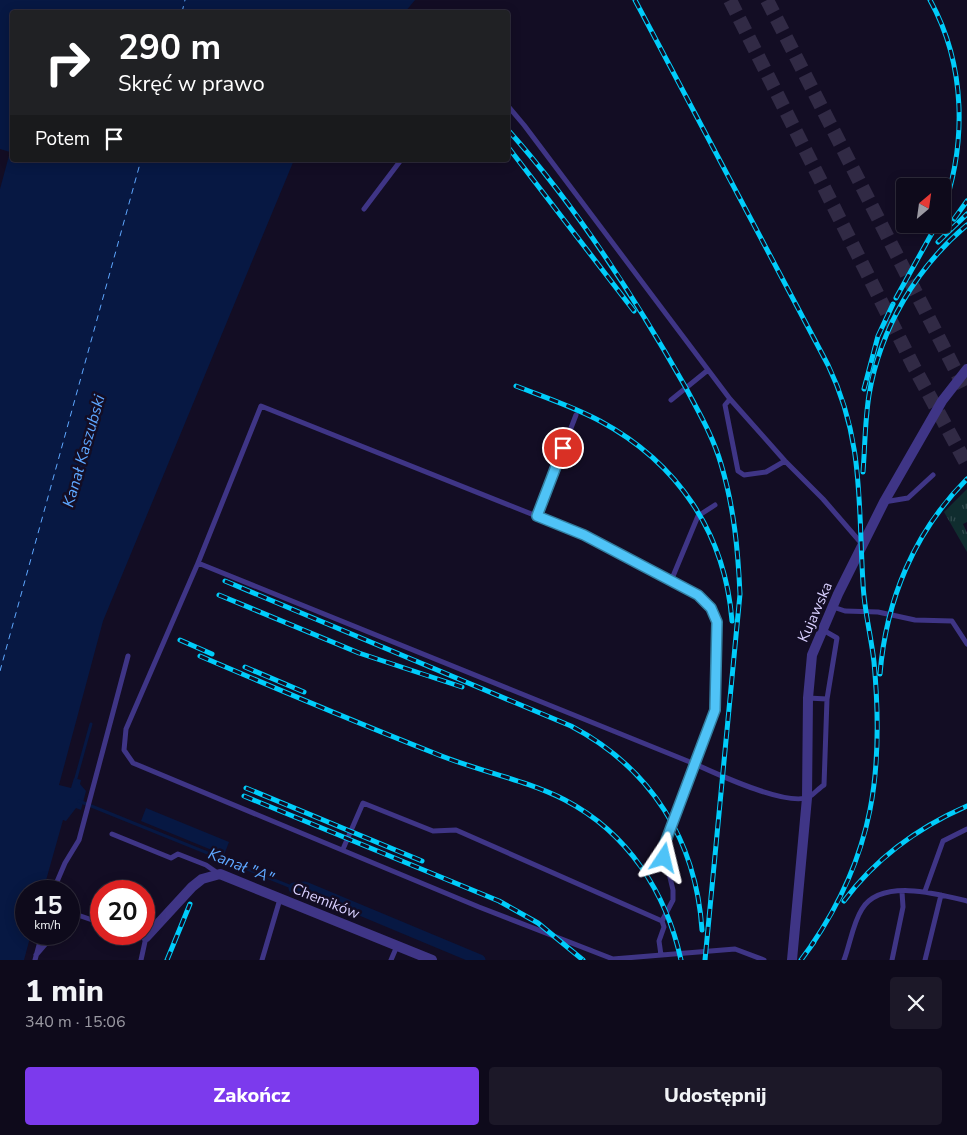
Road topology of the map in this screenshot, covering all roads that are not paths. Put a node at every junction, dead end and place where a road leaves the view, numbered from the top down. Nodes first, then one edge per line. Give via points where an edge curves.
1 (510, 108) edge
2 (399, 162) edge
3 (364, 209) dead end
4 (967, 369) edge
5 (708, 370) junction
6 (730, 399) junction
7 (671, 400) dead end
8 (576, 415) dead end
9 (785, 461) junction
10 (934, 475) dead end
11 (884, 502) junction
12 (715, 505) dead end
13 (537, 516) junction
14 (862, 545) junction
15 (198, 563) junction
16 (671, 581) junction
17 (832, 607) junction
18 (822, 630) junction
19 (967, 644) edge
20 (128, 656) dead end
21 (808, 698) junction
22 (827, 699) junction
23 (695, 764) junction
24 (807, 798) junction
25 (967, 828) edge
26 (112, 834) dead end
27 (343, 849) junction
28 (220, 874) junction
29 (58, 880) edge
30 (925, 891) junction
31 (902, 892) junction
32 (941, 895) junction
33 (280, 899) junction
34 (967, 901) edge
35 (155, 922) edge
36 (662, 922) junction
37 (39, 945) edge
38 (45, 945) edge
39 (141, 945) edge
40 (397, 946) junction
41 (661, 956) junction
42 (35, 957) edge
43 (141, 960) edge
44 (262, 960) edge
45 (391, 960) edge
46 (432, 960) edge
47 (764, 960) edge
48 (792, 960) edge
49 (844, 960) edge
50 (892, 960) edge
51 (925, 960) edge

1 - 5 lane
2 - 3 lane
4 - 11 street, Kujawska via 942,401
5 - 6 lane
5 - 7 lane
6 - 9 lane
6 - 9 lane via 725,405 738,471 744,475 766,472
8 - 13 lane
9 - 14 lane
10 - 11 lane via 908,498
11 - 14 street, Kujawska
12 - 16 lane via 698,516
13 - 15 lane via 261,406
13 - 16 lane via 584,535
14 - 17 street, Kujawska
15 - 23 lane
15 - 27 lane via 126,729 124,750 133,762
16 - 23 lane via 698,595 711,608 717,622 715,710
17 - 18 street, Kujawska
17 - 19 lane via 915,620 952,621
18 - 21 street, Kujawska via 812,655
18 - 22 lane via 838,638
20 - 29 lane via 79,840
21 - 22 lane
21 - 24 street, Kujawska
22 - 24 lane via 824,785
23 - 24 lane via 747,787 782,797
23 - 36 lane via 665,843 664,858 673,900
24 - 48 street, Kujawska
25 - 30 lane via 943,841
26 - 28 lane via 172,858 178,854
27 - 36 lane via 363,803 433,831 456,830
27 - 41 lane via 613,959
28 - 33 street, Chemików
28 - 35 street via 202,878
30 - 31 lane
30 - 32 lane
31 - 49 lane via 875,895 862,909
31 - 50 lane via 903,907
32 - 34 lane
32 - 51 lane
33 - 40 street, Chemików
33 - 44 lane
36 - 41 lane via 664,927 658,941
37 - 42 lane
38 - 42 lane
39 - 43 lane
40 - 45 lane
40 - 46 street, Chemików
41 - 47 lane via 735,949

